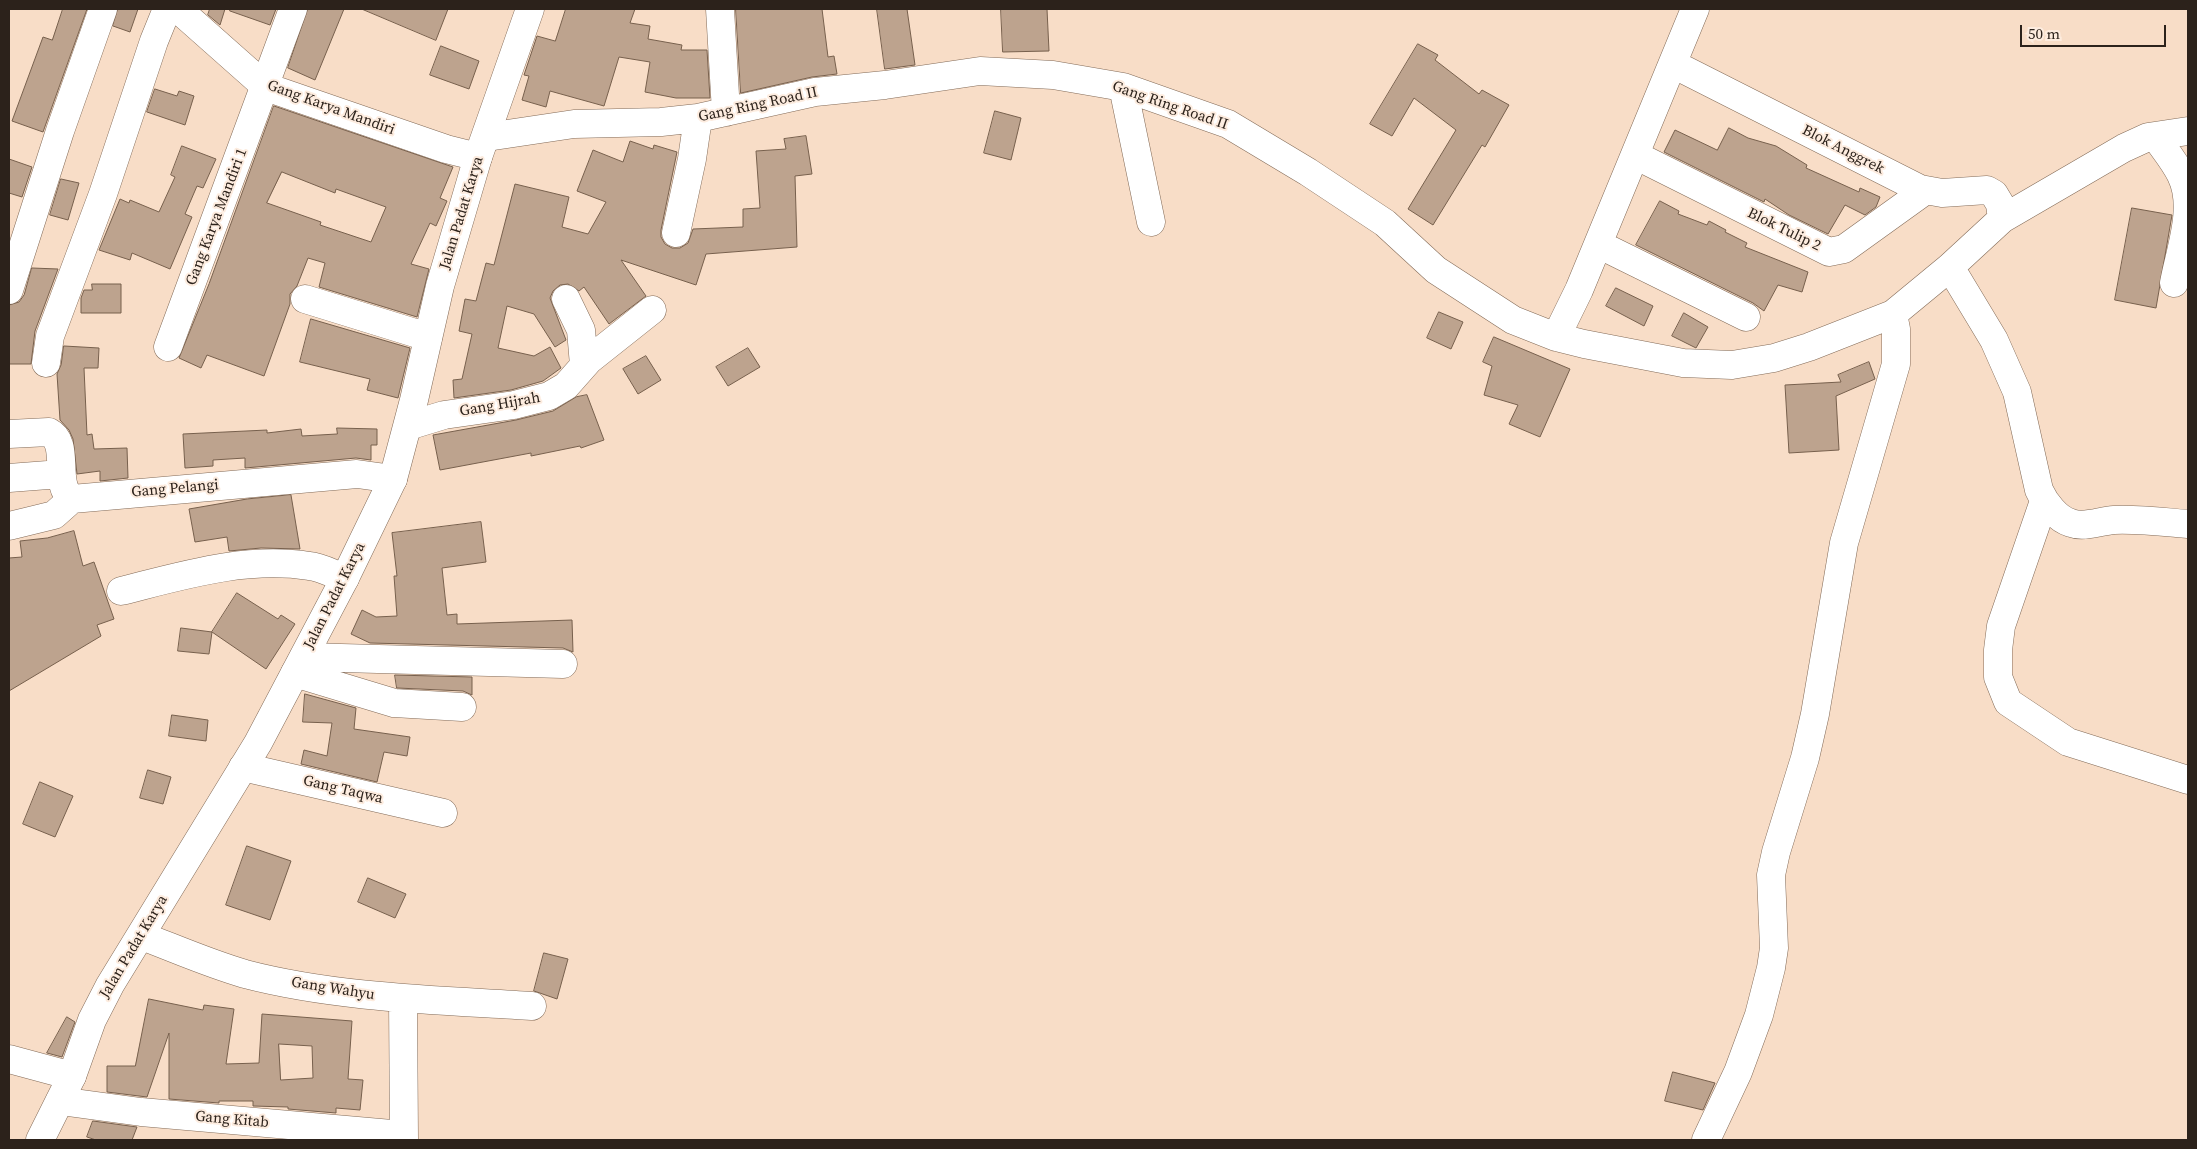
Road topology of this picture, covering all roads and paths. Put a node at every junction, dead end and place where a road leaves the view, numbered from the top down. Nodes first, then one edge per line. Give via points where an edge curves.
1 (103, 9) edge
2 (167, 9) edge
3 (178, 9) edge
4 (293, 9) edge
5 (530, 9) edge
6 (720, 9) edge
7 (1695, 9) edge
8 (1673, 64) junction
9 (266, 87) junction
10 (1124, 87) junction
11 (726, 112) junction
12 (698, 118) junction
13 (2188, 131) edge
14 (2155, 136) junction
15 (482, 147) junction
16 (1635, 155) junction
17 (1926, 190) junction
18 (2002, 220) junction
19 (1150, 222) dead end
20 (676, 233) dead end
21 (1598, 244) junction
22 (1950, 267) junction
23 (2174, 283) dead end
24 (9, 290) edge
25 (305, 299) dead end
26 (566, 300) dead end
27 (652, 310) dead end
28 (1893, 314) junction
29 (1746, 317) dead end
30 (428, 337) junction
31 (1556, 337) junction
32 (168, 347) dead end
33 (46, 363) dead end
34 (584, 365) junction
35 (408, 426) junction
36 (9, 434) edge
37 (61, 474) junction
38 (9, 478) edge
39 (393, 479) junction
40 (72, 499) junction
41 (2044, 501) junction
42 (2188, 524) edge
43 (9, 526) edge
44 (345, 578) junction
45 (121, 591) dead end
46 (563, 664) dead end
47 (300, 665) junction
48 (462, 707) dead end
49 (243, 767) junction
50 (2188, 780) edge
51 (443, 813) dead end
52 (142, 936) junction
53 (403, 998) junction
54 (532, 1006) dead end
55 (9, 1058) edge
56 (72, 1076) junction
57 (60, 1101) junction
58 (246, 1131) edge
59 (404, 1138) edge
60 (40, 1140) edge
61 (1706, 1140) edge

1 - 24 street
2 - 33 street via 50,336
3 - 9 street, Gang Karya Mandiri
4 - 9 street, Gang Karya Mandiri 1
5 - 15 street, Jalan Padat Karya
6 - 11 street
7 - 8 street
8 - 16 street
8 - 17 street, Blok Anggrek
9 - 15 street, Gang Karya Mandiri via 446,149
9 - 32 street, Gang Karya Mandiri 1
10 - 11 street, Gang Ring Road II via 1053,75 980,71 815,92
10 - 19 street
10 - 31 street, Gang Ring Road II via 1228,124 1385,223 1436,270 1513,320
11 - 12 street, Gang Ring Road II
12 - 15 street, Gang Ring Road II via 574,124
12 - 20 street
13 - 14 street, Gang Ring Road II
14 - 18 street, Gang Ring Road II via 2124,148
14 - 23 street via 2187,189 2188,213
15 - 30 street, Jalan Padat Karya
16 - 17 street, Blok Tulip 2 via 1830,252 1844,249
16 - 21 street
17 - 18 street, Blok Anggrek via 1942,193 1987,190 2000,204
18 - 22 street, Gang Ring Road II
21 - 29 street
21 - 31 street
22 - 28 street, Gang Ring Road II
22 - 41 street via 1994,340 2017,392
25 - 30 street
26 - 34 street via 582,330
27 - 34 street, Gang Hijrah
28 - 31 street, Gang Ring Road II via 1809,347 1774,358 1732,365 1683,363
28 - 61 street via 1896,364 1844,543 1815,714 1771,875 1774,948 1771,968 1738,1072
30 - 35 street, Jalan Padat Karya
34 - 35 street, Gang Hijrah via 566,386 549,396 514,405 444,415
35 - 39 street, Jalan Padat Karya
36 - 37 street via 54,434 62,461
37 - 38 street
37 - 40 street via 64,489
39 - 40 street, Gang Pelangi via 357,474
39 - 44 street, Jalan Padat Karya
40 - 43 street via 54,515
41 - 42 street via 2061,518 2075,524 2113,520
41 - 50 street via 2001,626 1998,677 2008,702 2068,742
44 - 45 street via 310,566 239,566 204,570
44 - 47 street, Jalan Padat Karya
46 - 47 street
47 - 48 street via 394,703
47 - 49 street, Jalan Padat Karya
49 - 51 street, Gang Taqwa
49 - 52 street, Jalan Padat Karya
52 - 53 street, Gang Wahyu via 246,974
52 - 56 street, Jalan Padat Karya via 92,1020
53 - 54 street, Gang Wahyu
53 - 59 street
55 - 56 street
56 - 57 street, Jalan Padat Karya
57 - 58 street, Gang Kitab
57 - 60 street, Jalan Padat Karya
58 - 59 street, Gang Kitab

